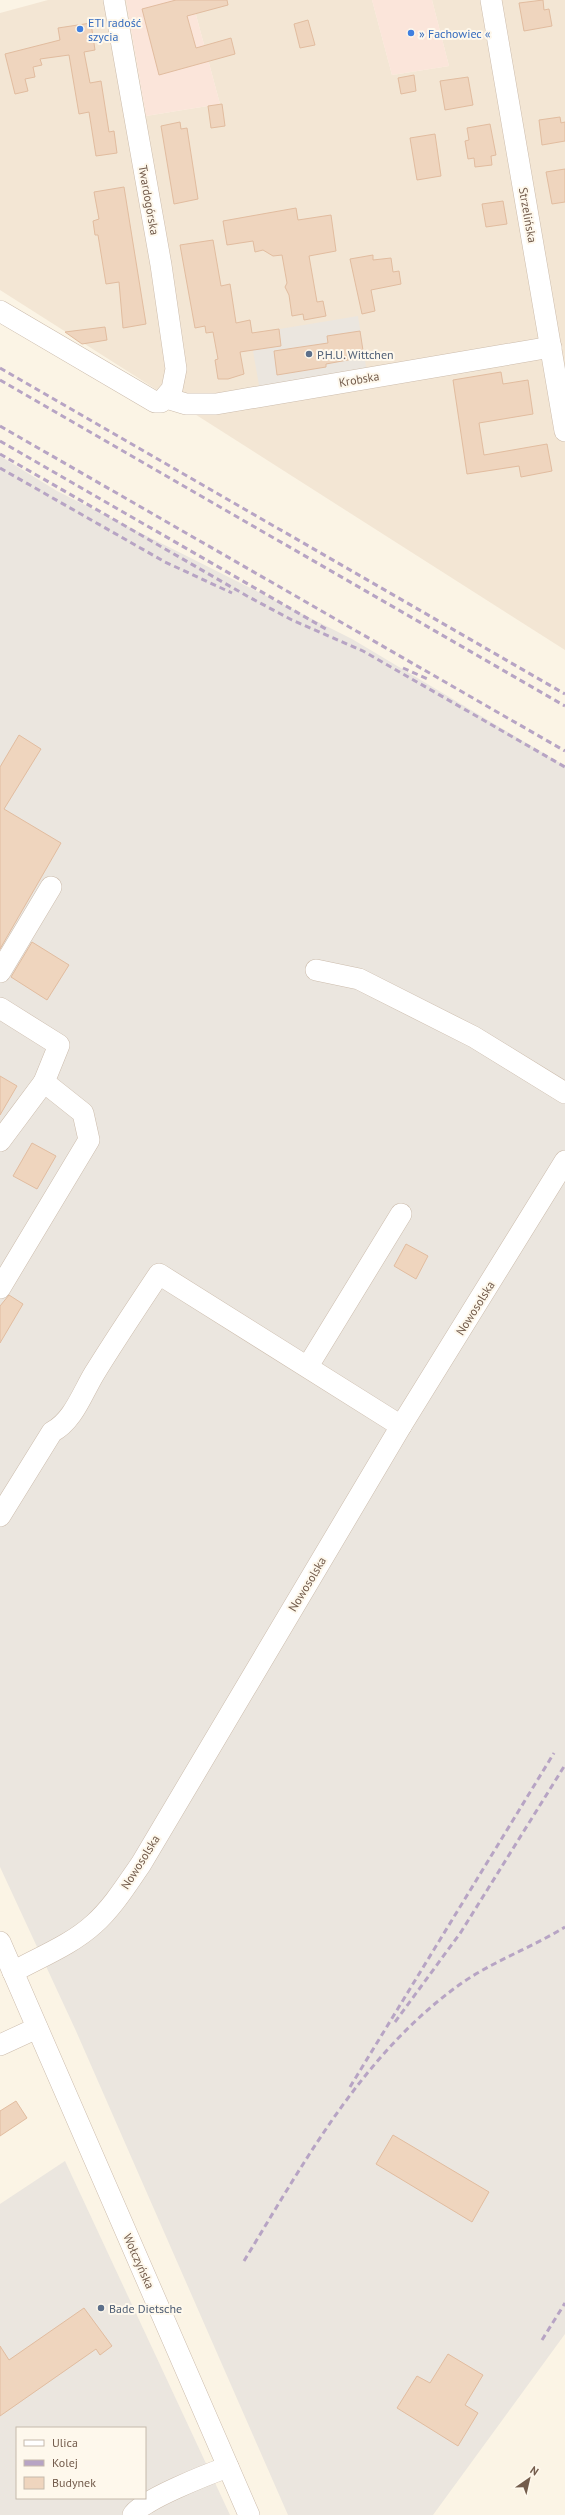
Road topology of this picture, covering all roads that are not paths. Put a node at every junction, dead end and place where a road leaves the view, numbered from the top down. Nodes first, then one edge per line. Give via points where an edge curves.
1 (114, 0) edge
2 (491, 0) edge
3 (0, 311) edge
4 (552, 347) junction
5 (166, 398) junction
6 (565, 431) edge
7 (51, 887) dead end
8 (316, 970) dead end
9 (0, 972) edge
10 (0, 1008) edge
11 (44, 1082) junction
12 (565, 1093) edge
13 (0, 1141) edge
14 (565, 1161) edge
15 (401, 1214) dead end
16 (0, 1288) edge
17 (308, 1366) junction
18 (402, 1426) junction
19 (0, 1516) edge
20 (0, 1942) edge
21 (13, 1972) junction
22 (37, 2028) junction
23 (0, 2045) edge
24 (228, 2467) junction
25 (133, 2515) edge
26 (249, 2515) edge

1 - 5 street, Twardogórska via 176,369 175,382
2 - 4 street, Strzelińska
3 - 5 street, Krobska via 142,396 155,402 161,402
4 - 5 street, Krobska via 216,404 186,404
4 - 6 street, Strzelińska
7 - 9 street
8 - 12 street via 359,979 474,1037
10 - 11 street via 59,1045
11 - 13 street
11 - 16 street via 83,1113 89,1140
14 - 18 street, Nowosolska
15 - 17 street
17 - 18 street
17 - 19 street via 159,1274 94,1374 73,1412 62,1427 52,1432
18 - 21 street, Nowosolska via 141,1864 119,1895 95,1924 83,1933
20 - 21 street, Wołczyńska
21 - 22 street, Wołczyńska
22 - 23 street
22 - 24 street, Wołczyńska
24 - 25 street via 136,2509
24 - 26 street, Wołczyńska

